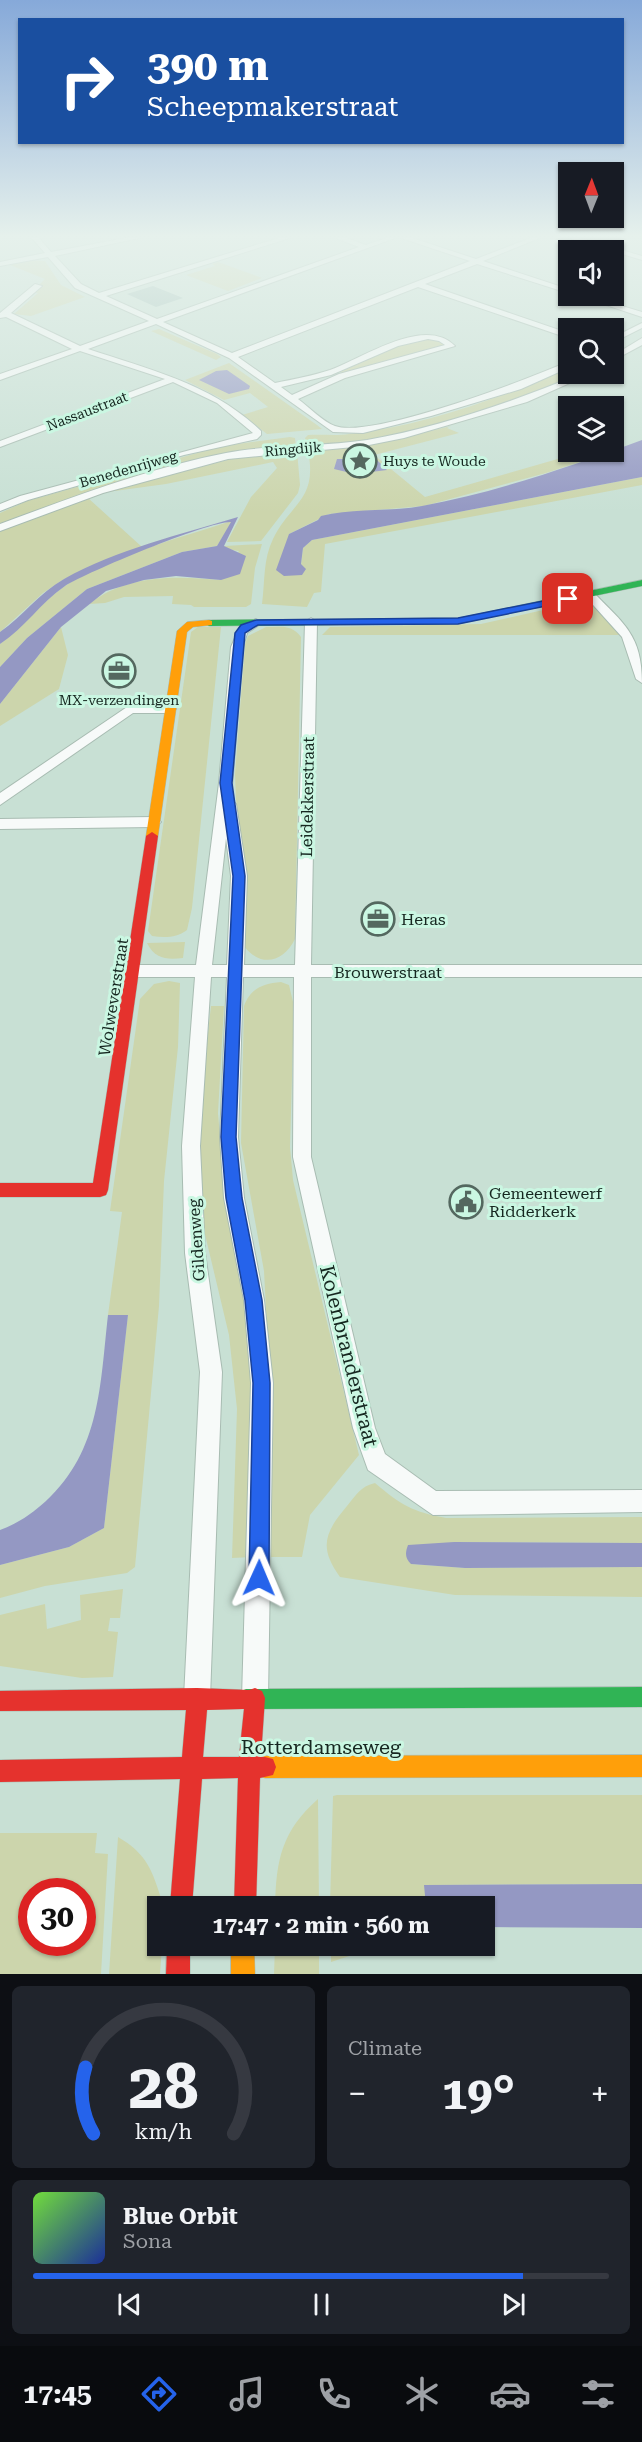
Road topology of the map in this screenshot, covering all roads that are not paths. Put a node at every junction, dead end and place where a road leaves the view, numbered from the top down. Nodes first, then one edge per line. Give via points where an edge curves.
1 (35, 329) edge
2 (134, 329) edge
3 (170, 329) edge
4 (301, 329) edge
5 (642, 341) edge
6 (79, 349) junction
7 (624, 352) edge
8 (232, 356) junction
9 (558, 369) edge
10 (338, 374) junction
11 (0, 376) edge
12 (174, 379) junction
13 (562, 384) edge
14 (276, 386) junction
15 (292, 398) junction
16 (0, 444) edge
17 (0, 508) edge
18 (0, 528) edge
19 (642, 583) edge
20 (589, 594) junction
21 (256, 622) junction
22 (311, 622) junction
23 (642, 679) edge
24 (170, 710) junction
25 (226, 783) junction
26 (0, 800) edge
27 (154, 822) junction
28 (0, 824) edge
29 (134, 971) junction
30 (203, 971) junction
31 (642, 971) edge
32 (235, 972) junction
33 (303, 972) junction
34 (0, 1190) edge
35 (642, 1501) edge
36 (642, 1697) edge
37 (197, 1698) junction
38 (255, 1698) junction
39 (0, 1701) edge
40 (642, 1766) edge
41 (249, 1767) junction
42 (194, 1768) junction
43 (0, 1771) edge
44 (182, 1896) edge
45 (245, 1896) edge
46 (179, 1956) edge
47 (243, 1956) edge
48 (178, 1974) edge
49 (243, 1974) edge

1 - 6 street
2 - 6 street
3 - 8 street
4 - 8 street
5 - 7 street
6 - 11 street
6 - 12 street
8 - 14 street
9 - 15 street via 518,387 363,430 326,426
10 - 10 street via 451,346 440,338 419,336
10 - 14 street
10 - 15 street
12 - 16 street, Nassaustraat
12 - 17 street, Benedenrijweg via 219,401 258,435 66,486
13 - 18 street, Ringdijk via 524,400 401,436 227,456 178,468 78,498
14 - 15 street
19 - 20 street, Wolweverstraat
20 - 22 street, Wolweverstraat via 458,621
20 - 23 street via 628,636
21 - 22 street, Wolweverstraat
21 - 24 street, Wolweverstraat via 190,624 182,631
21 - 25 street, Gildenweg via 240,633
22 - 33 street, Leidekkerstraat
24 - 26 street via 130,709
24 - 27 street, Wolweverstraat
25 - 30 street, Gildenweg
25 - 32 street, Gildenweg via 239,876
27 - 28 street
27 - 29 street, Wolweverstraat
29 - 30 street, Brouwerstraat
29 - 34 street, Wolweverstraat via 100,1190
30 - 32 street, Brouwerstraat
30 - 37 street, Gildenweg via 191,1146 195,1253 211,1372
31 - 33 street, Brouwerstraat
32 - 33 street, Brouwerstraat
32 - 38 street, Gildenweg via 230,1169 254,1300 262,1383
33 - 35 street, Kolenbranderstraat via 302,1157 364,1428 376,1462 433,1503
36 - 38 street
37 - 38 street
37 - 39 street
37 - 42 street
38 - 41 street
40 - 41 street, Rotterdamseweg
41 - 42 street, Rotterdamseweg
41 - 45 street
42 - 43 street, Rotterdamseweg
42 - 44 street
46 - 48 street
47 - 49 street

